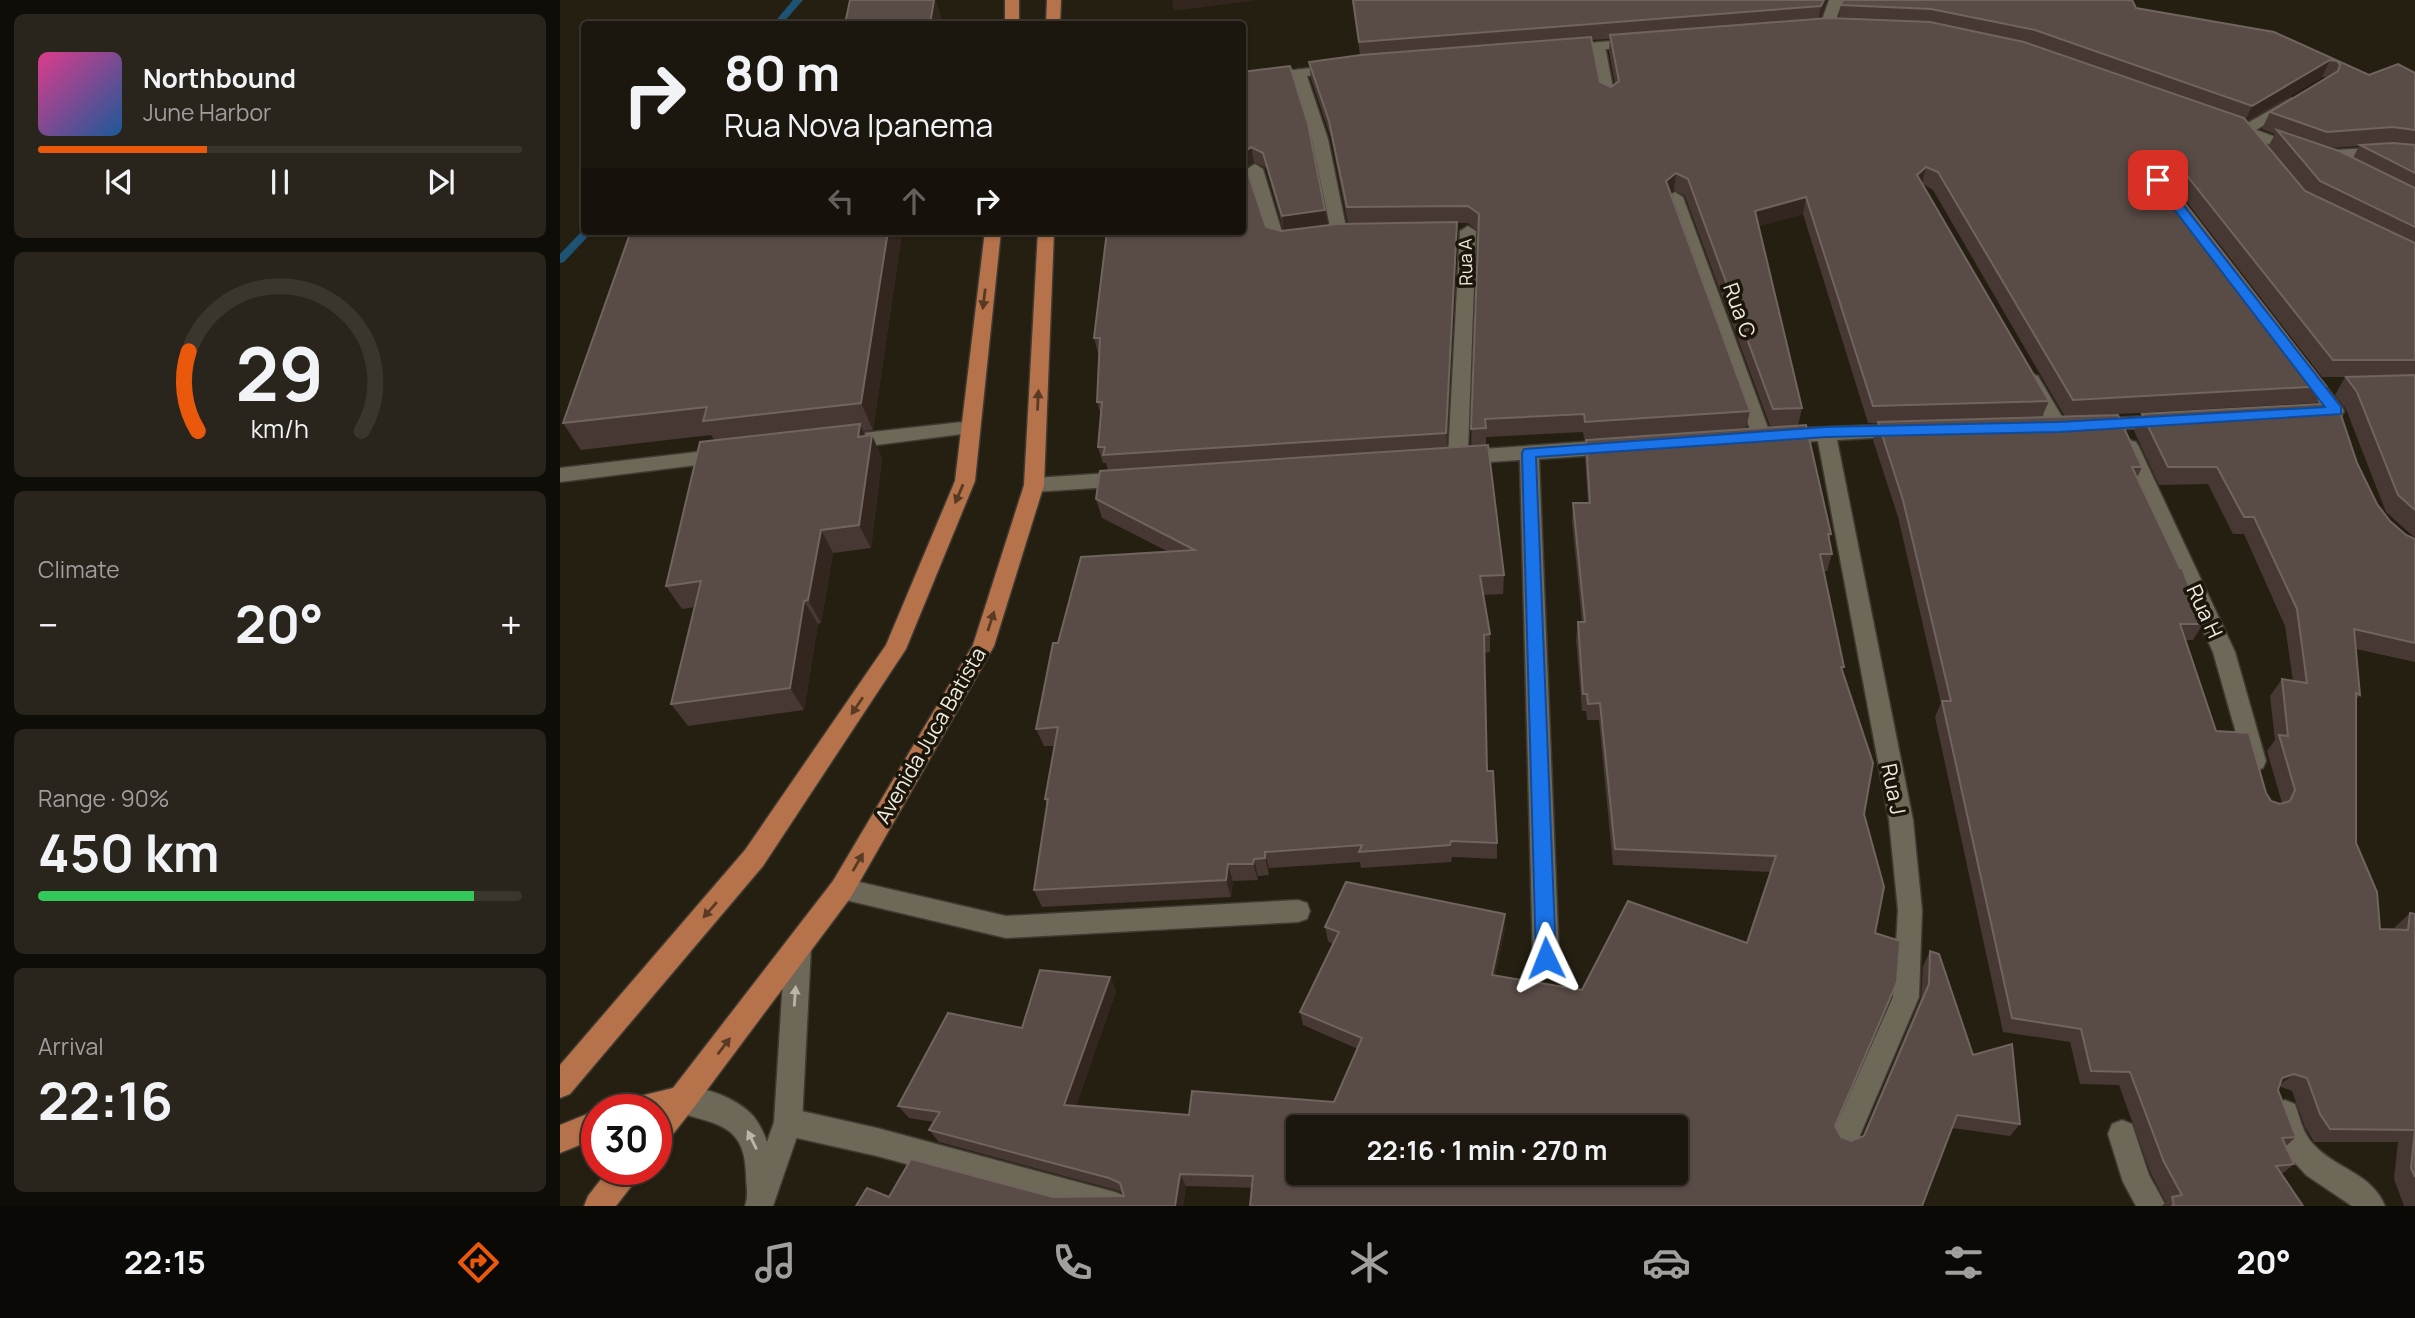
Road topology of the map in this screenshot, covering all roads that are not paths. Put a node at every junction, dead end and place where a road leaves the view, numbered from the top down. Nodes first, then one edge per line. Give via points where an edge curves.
1 (1012, 0) edge
2 (1054, 0) edge
3 (1836, 0) edge
4 (1012, 21) edge
5 (1053, 21) edge
6 (1825, 29) edge
7 (1651, 42) edge
8 (1598, 46) junction
9 (1542, 51) edge
10 (1349, 67) edge
11 (1299, 73) junction
12 (1246, 80) edge
13 (2300, 97) edge
14 (1608, 98) edge
15 (2220, 123) edge
16 (2244, 131) junction
17 (2415, 156) edge
18 (2316, 157) junction
19 (2269, 162) edge
20 (1255, 169) edge
21 (2348, 169) edge
22 (1675, 197) edge
23 (1462, 231) dead end
24 (1378, 232) edge
25 (1328, 234) junction
26 (993, 235) edge
27 (1046, 235) edge
28 (2291, 354) edge
29 (2025, 368) edge
30 (2316, 386) junction
31 (2342, 386) dead end
32 (2336, 411) junction
33 (2308, 412) edge
34 (2186, 419) edge
35 (2118, 424) junction
36 (971, 427) junction
37 (2032, 427) edge
38 (2059, 427) junction
39 (1922, 430) edge
40 (1826, 432) junction
41 (2344, 435) edge
42 (820, 445) edge
43 (1625, 447) edge
44 (1529, 453) junction
45 (738, 454) edge
46 (560, 475) edge
47 (1143, 477) edge
48 (1034, 485) junction
49 (2261, 781) edge
50 (842, 889) junction
51 (1298, 911) dead end
52 (798, 948) junction
53 (1546, 958) dead end
54 (560, 1085) edge
55 (682, 1100) junction
56 (672, 1102) edge
57 (2280, 1102) edge
58 (672, 1113) edge
59 (788, 1122) junction
60 (581, 1130) edge
61 (2122, 1135) dead end
62 (1845, 1137) edge
63 (560, 1139) edge
64 (614, 1185) edge
65 (598, 1206) edge
66 (759, 1206) edge
67 (1115, 1206) edge
68 (2152, 1206) edge
69 (2371, 1206) edge

1 - 4 main road
2 - 5 main road
3 - 6 street
7 - 8 street
8 - 9 street
8 - 14 street
10 - 11 street
11 - 12 street
11 - 25 street via 1320,139
13 - 16 street
15 - 16 street
16 - 18 street
16 - 19 street
17 - 18 street via 2384,152
18 - 21 street
20 - 25 street via 1275,237
22 - 40 street, Rua C via 1756,438
23 - 44 street, Rua A via 1451,457
24 - 25 street
26 -> 36 main road
48 -> 27 main road, Avenida Juca Batista
28 - 30 street
29 - 38 street
30 - 31 street
30 - 32 street
32 - 33 street
32 - 41 street
34 - 35 street
35 - 38 street
35 - 49 street, Rua H via 2224,652
36 - 42 street
36 -> 54 main road via 965,481 895,649 754,858
37 - 38 street
39 - 40 street
40 - 62 street, Rua J via 1900,820 1910,909 1906,997
43 - 44 street
44 - 53 street
45 - 46 street
47 - 48 street
50 -> 48 main road, Avenida Juca Batista via 983,646
50 - 51 street via 1006,927
50 - 52 main road, Avenida Juca Batista
55 -> 52 main road, Avenida Juca Batista
59 -> 52 street
55 - 56 main road
55 - 58 main road, Avenida Juca Batista
66 -> 55 street via 761,1170 755,1140 736,1116 710,1104
57 - 69 street via 2306,1158 2346,1183
59 - 66 street
59 - 67 street
60 - 63 main road
61 - 68 street via 2137,1182
64 - 65 main road

